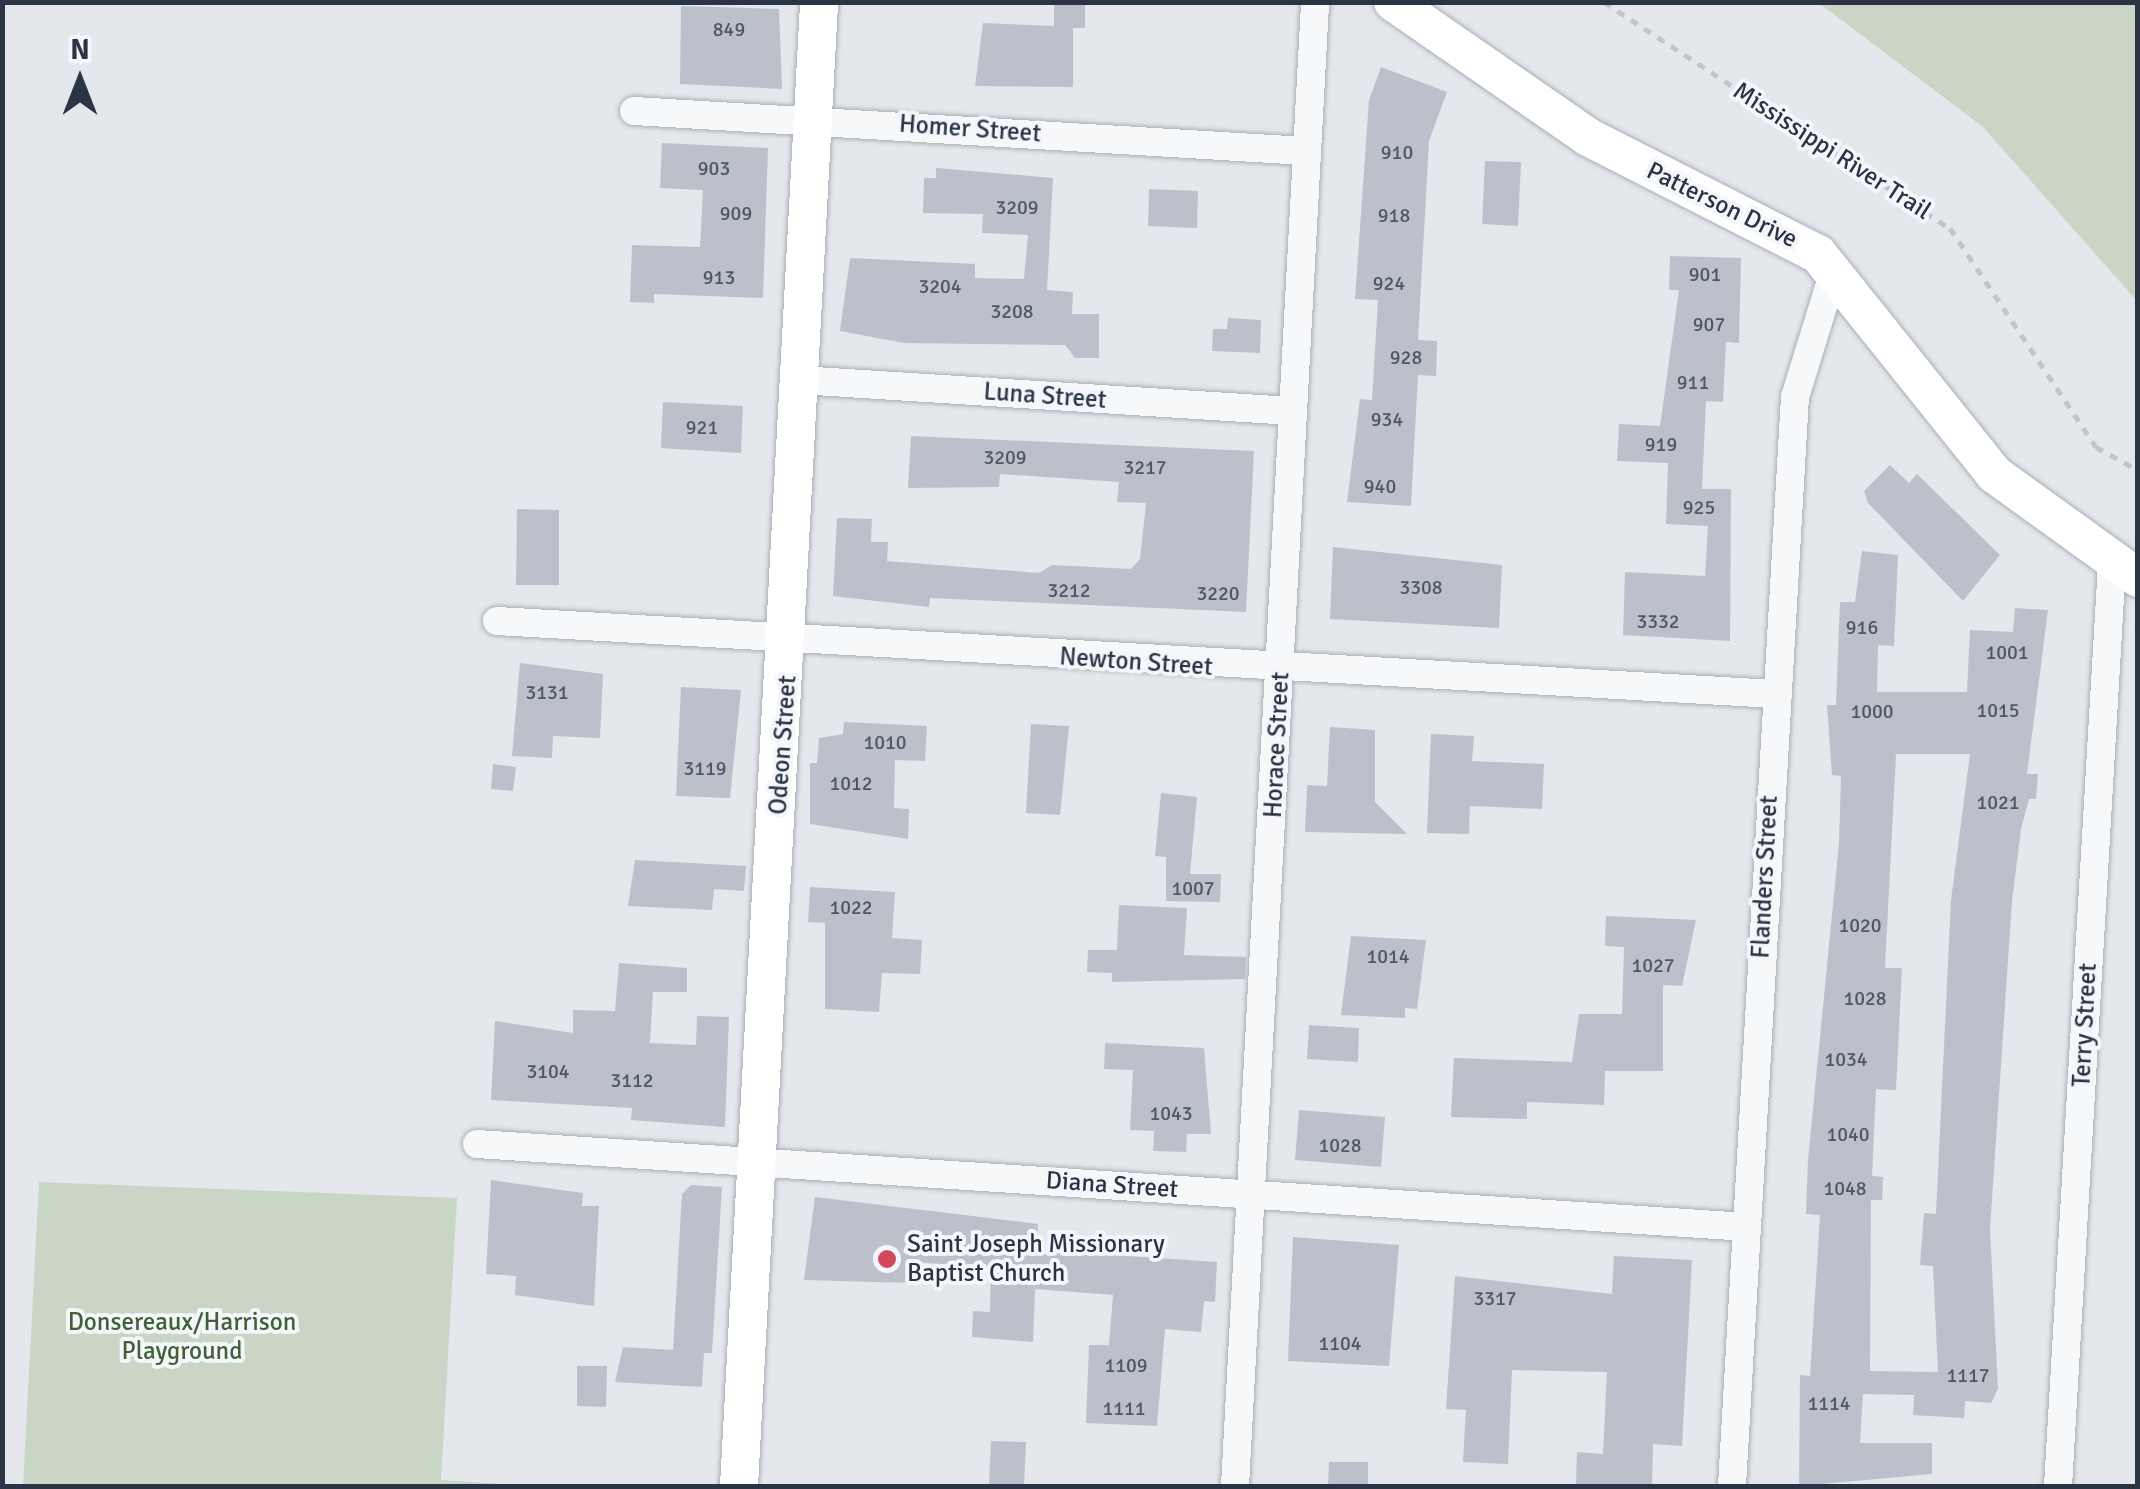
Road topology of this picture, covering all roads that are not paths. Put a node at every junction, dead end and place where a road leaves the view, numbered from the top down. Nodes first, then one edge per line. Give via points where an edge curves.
1 (819, 2) edge
2 (1315, 2) edge
3 (1393, 2) edge
4 (634, 110) dead end
5 (812, 120) junction
6 (1306, 151) junction
7 (1833, 274) junction
8 (799, 380) junction
9 (1291, 411) junction
10 (2125, 571) edge
11 (497, 621) dead end
12 (790, 639) junction
13 (1282, 671) junction
14 (1775, 694) junction
15 (478, 1144) dead end
16 (756, 1162) junction
17 (1251, 1194) junction
18 (1746, 1227) junction
19 (739, 1486) edge
20 (1235, 1486) edge
21 (1732, 1486) edge
22 (2058, 1486) edge

1 - 5 street, Odeon Street
2 - 6 street, Horace Street
3 - 7 street, Patterson Drive via 1492,79 1682,187 1786,234
4 - 5 street, Homer Street
5 - 6 street, Homer Street
5 - 8 street, Odeon Street
6 - 9 street, Horace Street
7 - 10 street, Patterson Drive via 1994,474
7 - 14 street, Flanders Street via 1794,397
8 - 9 street, Luna Street
8 - 12 street, Odeon Street
9 - 13 street, Horace Street
10 - 22 street, Terry Street
11 - 12 street, Newton Street
12 - 13 street, Newton Street
12 - 16 street, Odeon Street
13 - 14 street, Newton Street
13 - 17 street, Horace Street
14 - 18 street, Flanders Street
15 - 16 street, Diana Street
16 - 17 street, Diana Street
16 - 19 street, Odeon Street
17 - 18 street, Diana Street
17 - 20 street, Horace Street
18 - 21 street, Flanders Street

